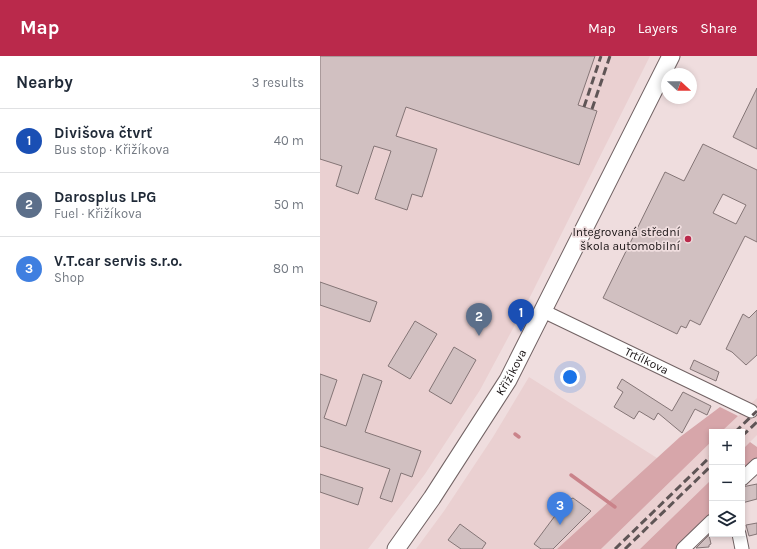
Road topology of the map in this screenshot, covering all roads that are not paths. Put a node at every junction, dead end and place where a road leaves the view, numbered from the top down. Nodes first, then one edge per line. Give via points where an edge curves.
1 (671, 56) edge
2 (543, 311) junction
3 (751, 411) dead end
4 (757, 465) edge
5 (745, 476) edge
6 (709, 524) edge
7 (740, 537) edge
8 (396, 549) edge
9 (683, 549) edge
10 (742, 549) edge

1 - 2 street, Křižíkova
2 - 3 street, Trtílkova
2 - 8 street, Křižíkova via 508,380
4 - 5 street
6 - 9 street
7 - 10 street

